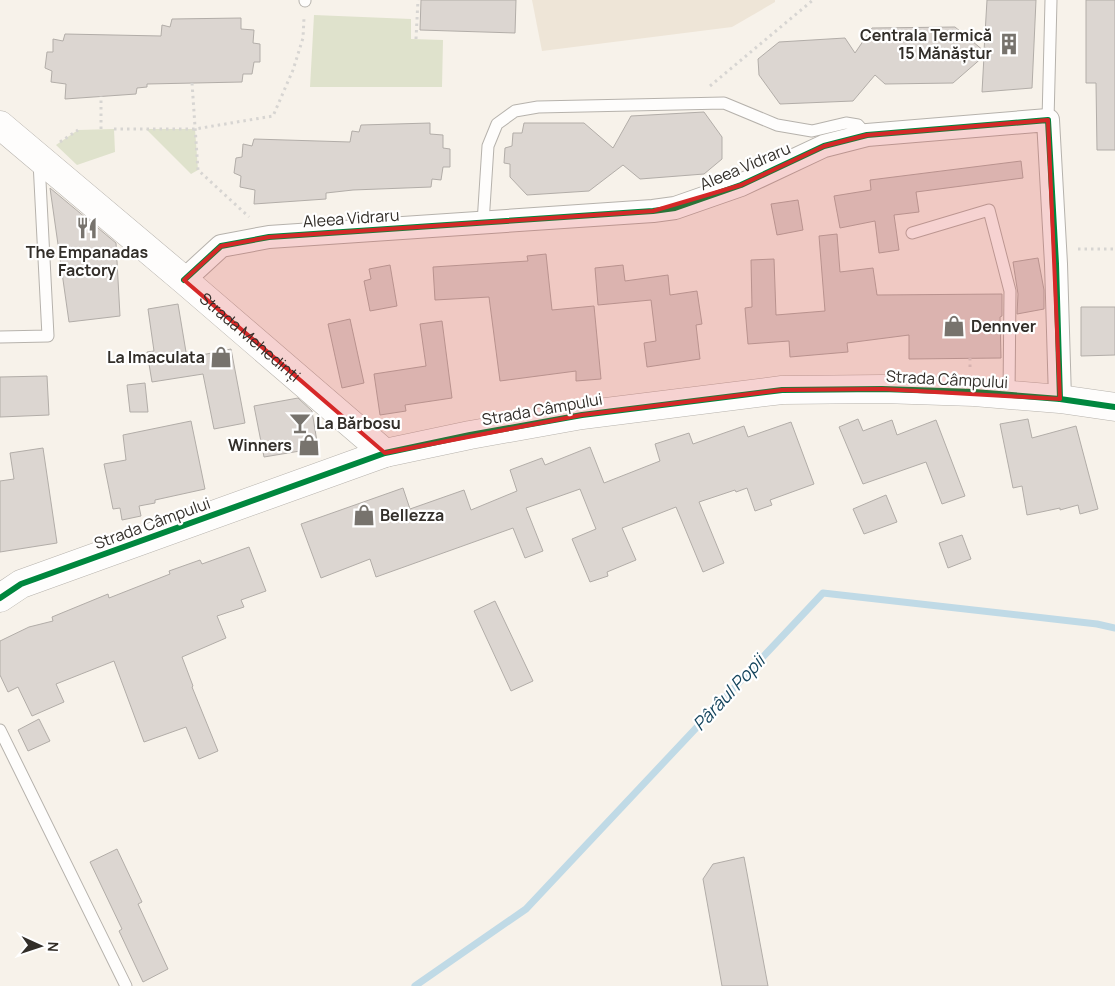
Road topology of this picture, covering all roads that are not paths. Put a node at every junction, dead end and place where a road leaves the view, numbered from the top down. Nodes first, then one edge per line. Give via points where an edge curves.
1 (1051, 0) edge
2 (1048, 120) junction
3 (0, 124) edge
4 (867, 135) junction
5 (39, 157) junction
6 (482, 223) junction
7 (912, 233) dead end
8 (184, 280) junction
9 (0, 338) edge
10 (1009, 395) junction
11 (1060, 399) junction
12 (1115, 407) edge
13 (385, 453) junction
14 (7, 589) edge
15 (0, 730) edge
16 (126, 986) edge

1 - 2 lane
2 - 4 street, Aleea Vidraru
2 - 11 street
3 - 5 street, Strada Mehedinți
4 - 6 street, Aleea Vidraru via 824,146 741,185 675,208
4 - 6 lane via 858,125 846,123 812,131 777,125 724,103 538,107 515,111 497,124 488,146
5 - 8 street, Strada Mehedinți
5 - 9 lane via 48,336
6 - 8 street, Aleea Vidraru via 269,237 221,246
7 - 10 lane via 989,210 1010,291
8 - 13 street, Strada Mehedinți
10 - 11 street, Strada Câmpului
10 - 13 street, Strada Câmpului via 882,389 782,390 582,415
11 - 12 street, Strada Câmpului
13 - 14 street, Strada Câmpului
15 - 16 lane

